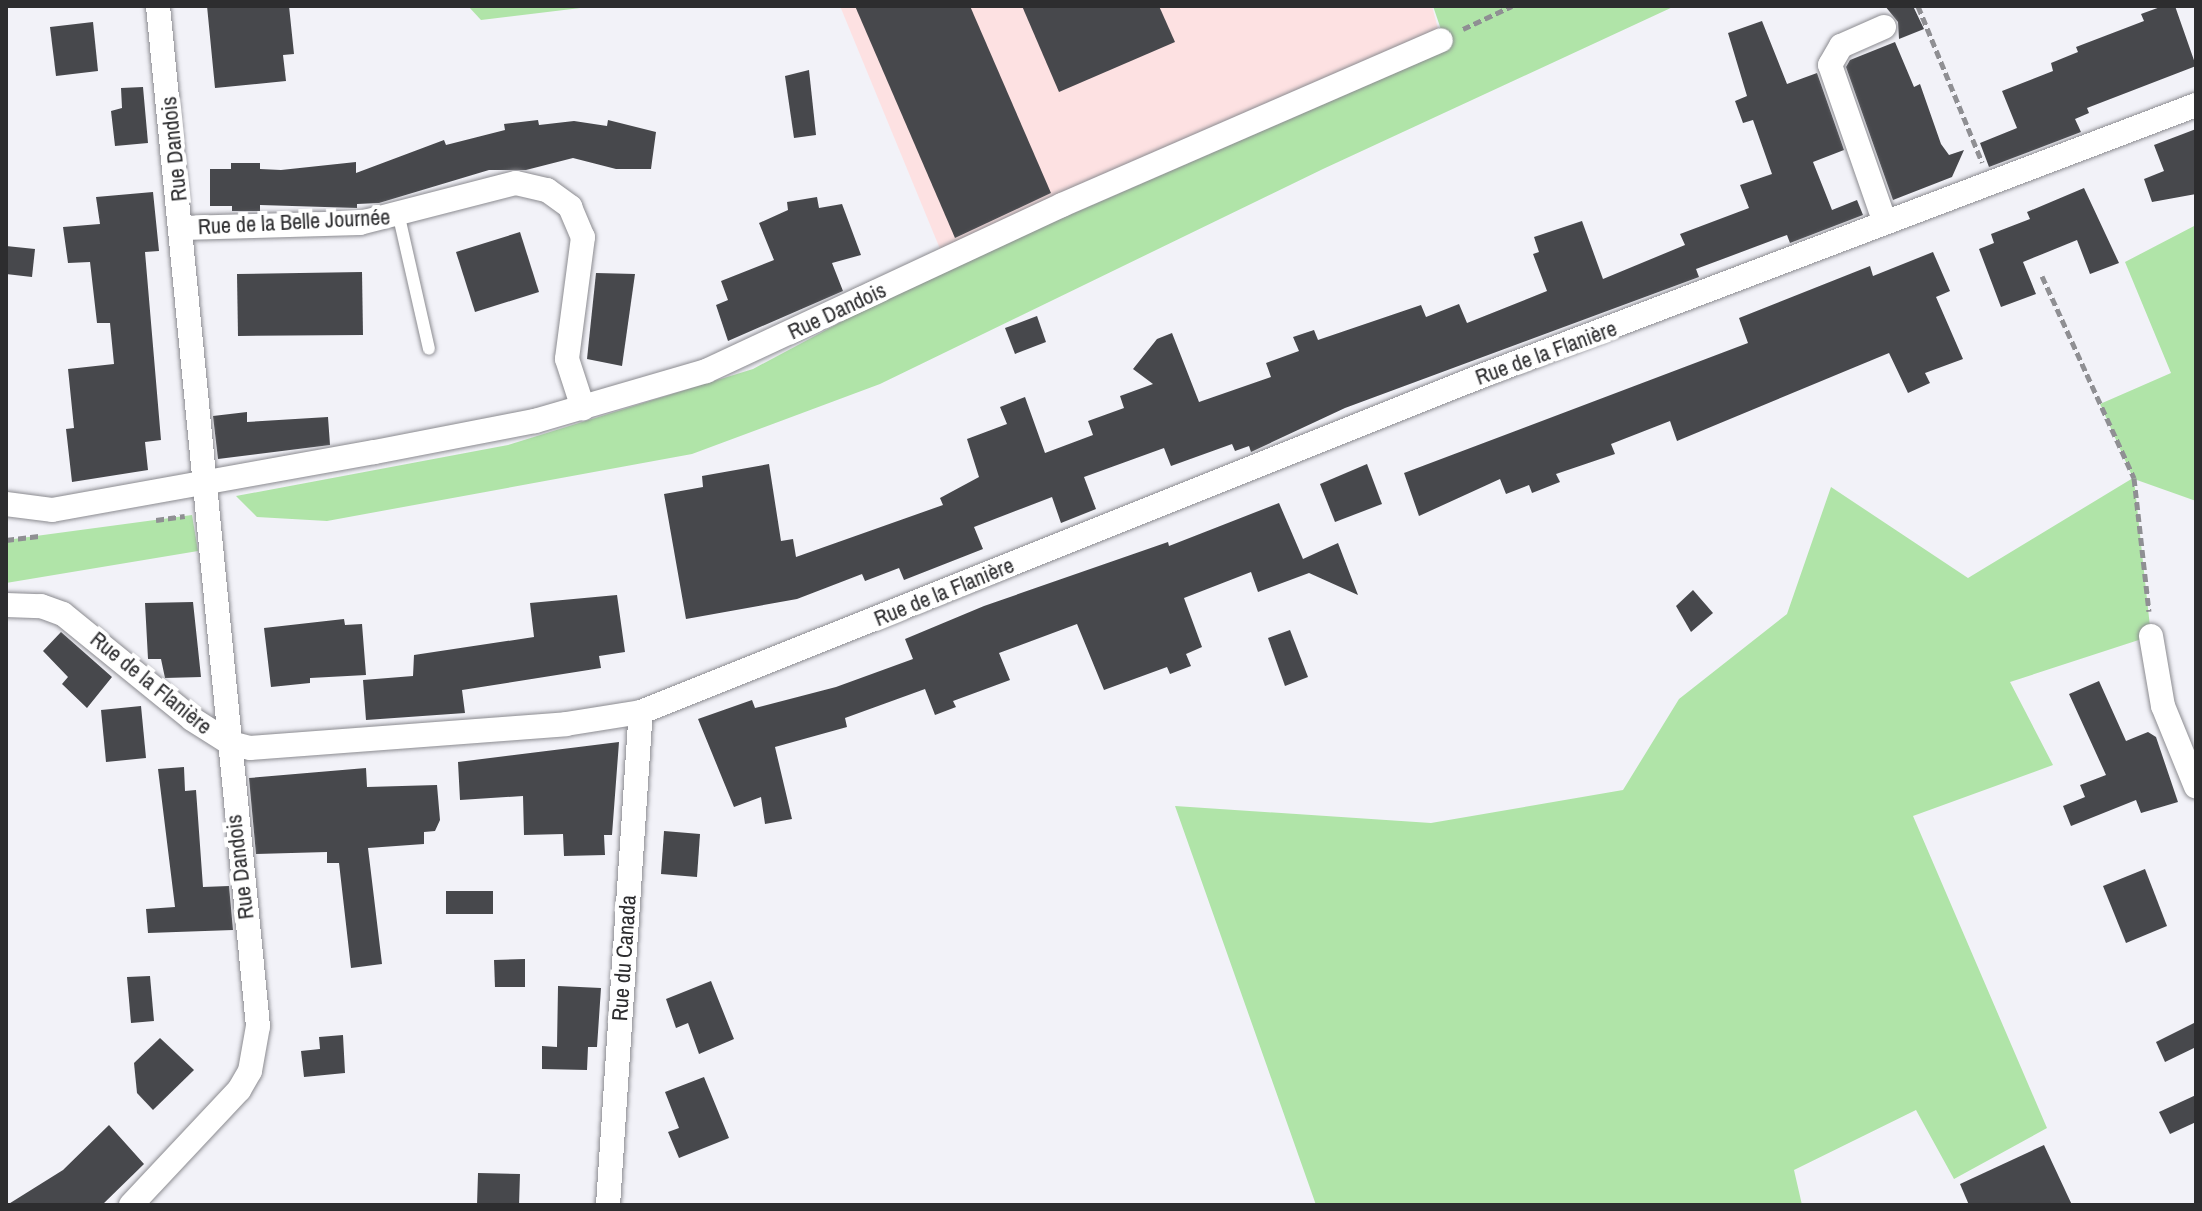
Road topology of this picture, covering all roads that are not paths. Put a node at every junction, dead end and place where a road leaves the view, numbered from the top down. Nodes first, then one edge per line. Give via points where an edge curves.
1 (158, 6) edge
2 (1884, 27) dead end
3 (1441, 40) road end
4 (2196, 105) edge
5 (399, 217) junction
6 (1884, 220) junction
7 (183, 228) junction
8 (429, 349) dead end
9 (583, 408) junction
10 (202, 484) junction
11 (6, 504) edge
12 (6, 605) edge
13 (2151, 636) road end
14 (641, 712) junction
15 (230, 743) junction
16 (2196, 787) edge
17 (131, 1205) edge
18 (608, 1205) edge

1 - 7 street, Rue Dandois
2 - 6 street via 1841,46 1830,65
3 - 9 street, Rue Dandois via 1062,205 706,371
4 - 6 street, Rue de la Flanière via 1999,184
5 - 7 street, Rue de la Belle Journée via 360,223
5 - 8 lane
5 - 9 street, Rue de la Belle Journée via 516,183 547,190 570,207 583,237 567,359
6 - 14 street, Rue de la Flanière via 1756,275 1484,375
7 - 10 street, Rue Dandois
9 - 10 street, Rue Dandois
10 - 11 street via 52,510
10 - 15 street, Rue Dandois
12 - 15 street, Rue de la Flanière via 41,606 73,620 192,719
13 - 16 street via 2163,706
14 - 15 street, Rue de la Flanière via 566,724 271,750
14 - 18 street, Rue du Canada
15 - 17 street, Rue Dandois via 257,1047 239,1090

